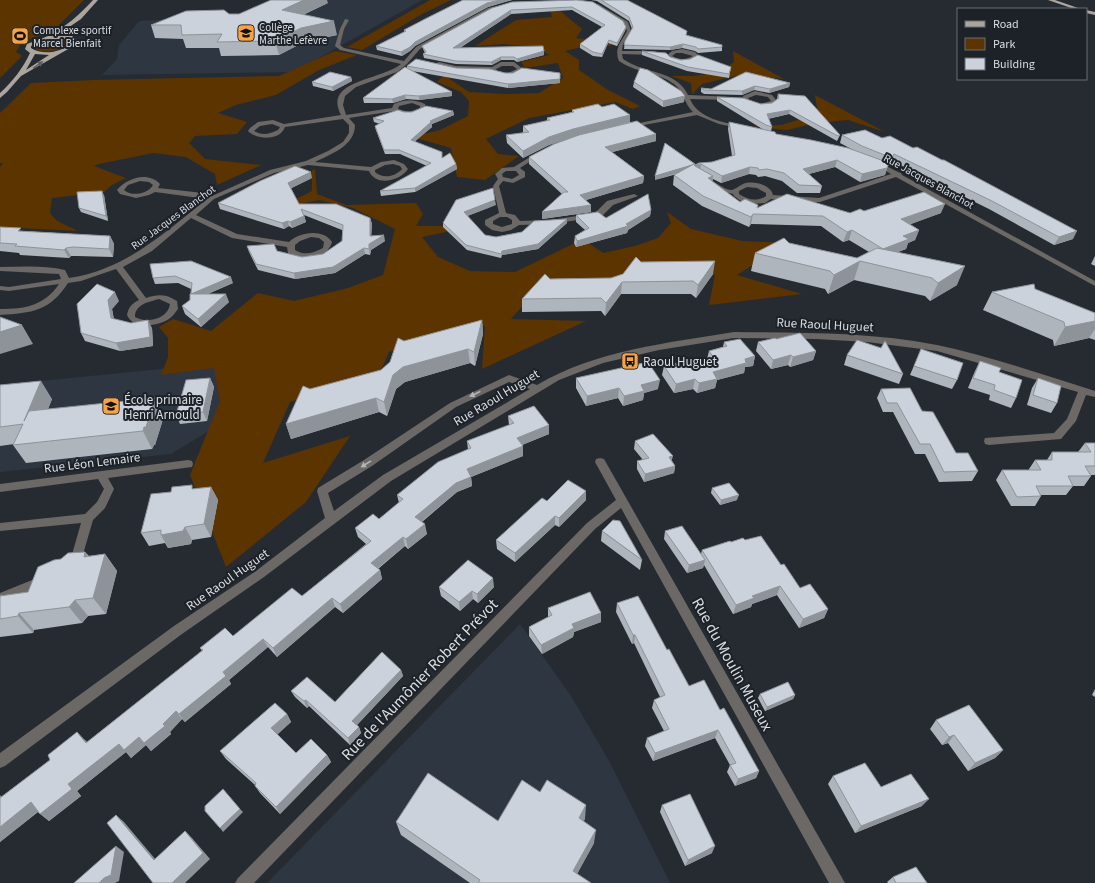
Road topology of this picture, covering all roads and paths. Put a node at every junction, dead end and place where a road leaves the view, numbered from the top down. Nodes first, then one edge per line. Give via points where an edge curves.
1 (96, 0) edge
2 (1050, 0) edge
3 (588, 2) edge
4 (512, 3) edge
5 (1077, 8) edge
6 (79, 18) junction
7 (347, 20) dead end
8 (70, 37) junction
9 (49, 38) junction
10 (58, 51) junction
11 (33, 52) junction
12 (619, 52) junction
13 (670, 54) dead end
14 (417, 60) edge
15 (407, 61) junction
16 (433, 63) edge
17 (493, 69) edge
18 (19, 78) junction
19 (0, 96) edge
20 (687, 97) junction
21 (745, 99) edge
22 (394, 109) dead end
23 (698, 113) junction
24 (344, 116) junction
25 (283, 126) dead end
26 (623, 128) edge
27 (751, 130) edge
28 (546, 150) edge
29 (868, 160) edge
30 (308, 163) junction
31 (372, 169) dead end
32 (516, 169) junction
33 (899, 174) junction
34 (501, 179) junction
35 (704, 179) edge
36 (153, 190) dead end
37 (735, 192) junction
38 (634, 196) dead end
39 (770, 197) junction
40 (212, 198) junction
41 (503, 215) junction
42 (192, 216) junction
43 (516, 222) junction
44 (291, 244) dead end
45 (118, 266) junction
46 (0, 269) edge
47 (66, 280) junction
48 (1095, 284) edge
49 (0, 288) edge
50 (144, 301) junction
51 (0, 312) edge
52 (537, 388) junction
53 (1083, 391) junction
54 (1095, 394) edge
55 (989, 441) dead end
56 (600, 462) dead end
57 (188, 464) dead end
58 (101, 476) junction
59 (0, 488) edge
60 (622, 501) junction
61 (88, 518) junction
62 (331, 519) junction
63 (0, 527) edge
64 (68, 571) edge
65 (54, 576) edge
66 (0, 598) edge
67 (0, 761) edge
68 (243, 883) edge
69 (837, 883) edge

1 - 6 main road
2 - 5 main road
3 - 12 street via 594,3 626,23 629,31 619,45
4 - 15 street, Rue Jacques Blanchot via 490,9 418,48
6 - 8 main road
6 - 9 main road
7 - 15 street via 336,45 342,49
8 - 9 main road
8 - 10 main road via 75,43
9 - 11 main road via 29,45 28,49
10 - 11 main road
18 -> 10 main road
11 - 18 main road
12 - 13 street
12 - 20 street via 621,60 634,68 678,84
14 - 15 street
15 - 24 street, Rue Jacques Blanchot via 395,71 354,86 342,95 340,105
16 - 17 street via 456,68
18 - 19 main road
20 - 21 street
20 - 23 street via 690,106
22 - 24 street
23 - 26 street
23 - 27 street
24 - 25 street
24 - 30 street, Rue Jacques Blanchot via 352,125 352,133 345,143
28 - 32 street
29 - 33 street, Rue Jacques Blanchot
30 - 31 street
30 - 40 street, Rue Jacques Blanchot via 272,171
32 - 34 street via 499,172 498,176
32 - 34 street via 522,172 523,176 509,181
33 - 39 street via 820,200
33 - 48 street, Rue Jacques Blanchot
34 - 41 street via 496,186
35 - 37 street via 727,191
36 - 40 street
37 - 39 street via 742,199 752,202
37 - 39 street via 742,186 757,186 769,192
38 - 43 street via 610,203 600,213 592,216 556,222
40 - 42 street, Rue Jacques Blanchot
41 - 43 street via 514,218
41 - 43 street via 491,218 489,225 504,229 512,227
42 - 44 street via 235,236
42 - 45 street, Rue Jacques Blanchot via 149,249
45 - 47 street, Rue Jacques Blanchot via 78,279
45 - 50 street
46 - 47 street via 62,272
47 - 49 street, Rue Jacques Blanchot via 9,289
47 - 51 street via 49,302 25,311
50 - 50 street via 131,311 130,315 136,321 148,323 162,319 172,312 174,307 174,303 166,298 151,298
52 - 53 street, Rue Raoul Huguet via 600,361 659,347 734,335 757,335 867,339 937,348
52 - 62 street, Rue Raoul Huguet via 388,478
52 -> 62 street via 509,378 453,405 322,491
53 - 54 street, Rue Raoul Huguet
53 - 55 street via 1071,421 1057,436
56 - 60 street, Rue du Moulin Museux
57 - 58 street, Rue Léon Lemaire
58 - 59 street, Rue Léon Lemaire
58 - 61 street via 109,489 105,502
60 - 68 street, Rue de l'Aumônier Robert Prévot via 591,526
60 - 69 street, Rue du Moulin Museux
61 - 63 street
61 - 64 street via 74,568
62 - 67 street, Rue Raoul Huguet via 260,574
65 - 66 street

